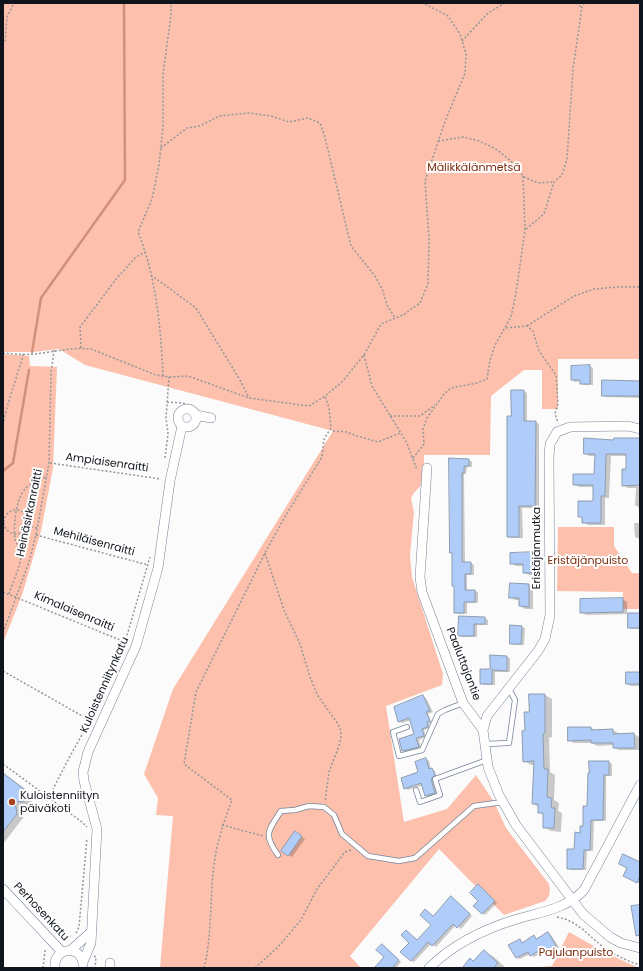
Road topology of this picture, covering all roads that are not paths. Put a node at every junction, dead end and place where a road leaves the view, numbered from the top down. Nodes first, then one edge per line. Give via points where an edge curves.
1 (196, 415) junction
2 (211, 418) dead end
3 (184, 429) junction
4 (640, 429) edge
5 (427, 468) dead end
6 (509, 689) junction
7 (463, 703) junction
8 (407, 727) dead end
9 (483, 730) junction
10 (485, 744) junction
11 (487, 760) junction
12 (640, 785) edge
13 (416, 790) dead end
14 (503, 802) junction
15 (278, 855) dead end
16 (3, 889) edge
17 (572, 901) junction
18 (91, 932) junction
19 (640, 948) edge
20 (66, 951) junction
21 (83, 965) edge
22 (55, 968) edge
23 (429, 968) edge

1 - 2 street
1 - 3 street via 196,421 192,426
1 - 3 street via 190,409 181,411 178,420
3 - 18 street, Kuloistenniitynkatu via 170,481 158,568 136,646 88,752 83,772 97,829
4 - 6 street, Eristäjänmutka via 628,426 570,427 557,432 550,444 548,628 538,651
5 - 7 street, Paaluttajantie via 420,577 422,592
6 - 9 street, Eristäjänmutka via 487,716
6 - 10 lane via 515,700 509,742
7 - 8 lane via 438,714 422,750 399,756 393,732
7 - 9 street, Paaluttajantie
9 - 10 street, Paaluttajantie
10 - 11 street, Paaluttajantie
11 - 13 lane via 435,779 440,795 420,802
11 - 14 street, Paaluttajantie via 490,774
12 - 17 street via 584,890
14 - 15 lane via 474,806 415,858 399,861 368,856 342,834 334,815 324,807 309,806 281,811 268,830 269,843
14 - 17 street, Paaluttajantie via 516,825
16 - 20 street, Perhosenkatu
17 - 19 street, Paaluttajantie via 610,937
17 - 23 street via 471,936
18 - 20 street
18 - 21 street, Kuloistenniitynkatu via 91,943
20 - 21 street, Perhosenkatu via 79,954
20 - 22 street via 56,959

